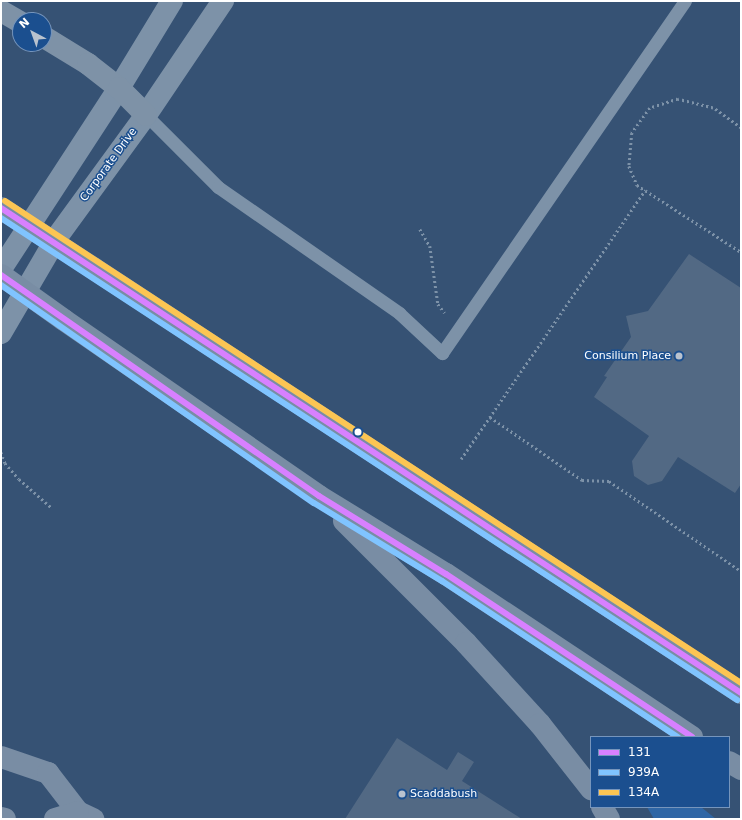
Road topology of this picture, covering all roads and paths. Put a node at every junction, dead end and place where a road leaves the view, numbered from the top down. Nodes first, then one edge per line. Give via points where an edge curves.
1 (172, 1) edge
2 (223, 1) edge
3 (685, 1) edge
4 (1, 11) edge
5 (12, 17) edge
6 (52, 42) edge
7 (119, 88) junction
8 (146, 115) junction
9 (741, 128) edge
10 (646, 190) junction
11 (1, 208) edge
12 (420, 229) dead end
13 (741, 252) edge
14 (1, 269) edge
15 (1, 275) edge
16 (460, 330) junction
17 (1, 332) edge
18 (490, 416) junction
19 (1, 452) edge
20 (461, 459) dead end
21 (319, 496) junction
22 (51, 507) dead end
23 (741, 571) edge
24 (741, 693) edge
25 (690, 736) edge
26 (1, 757) edge
27 (730, 763) edge
28 (741, 770) edge
29 (590, 788) edge
30 (603, 808) edge
31 (86, 815) edge
32 (1, 818) edge
33 (5, 819) edge
34 (55, 819) edge
35 (609, 819) edge

1 - 7 street
2 - 8 street, Corporate Drive
3 - 16 lane
4 - 5 highway
6 - 7 highway via 88,64
7 - 8 highway
7 - 14 street
8 - 16 lane via 218,187 399,313 442,353
8 - 17 street, Corporate Drive via 57,237
9 - 10 path via 713,108 678,99 650,108 632,133 629,166 637,185
10 - 13 path
10 - 18 path
11 - 24 main road, bridge
12 - 16 path via 430,246 438,304
15 - 21 main road, bridge
18 - 20 path
18 - 23 path via 582,480 609,481
19 - 22 path via 5,463 19,479
21 - 25 main road via 446,574
21 - 29 main road via 466,643 540,724
26 - 31 main road via 48,773
27 - 28 main road
30 - 35 main road
31 - 34 main road
32 - 33 main road

